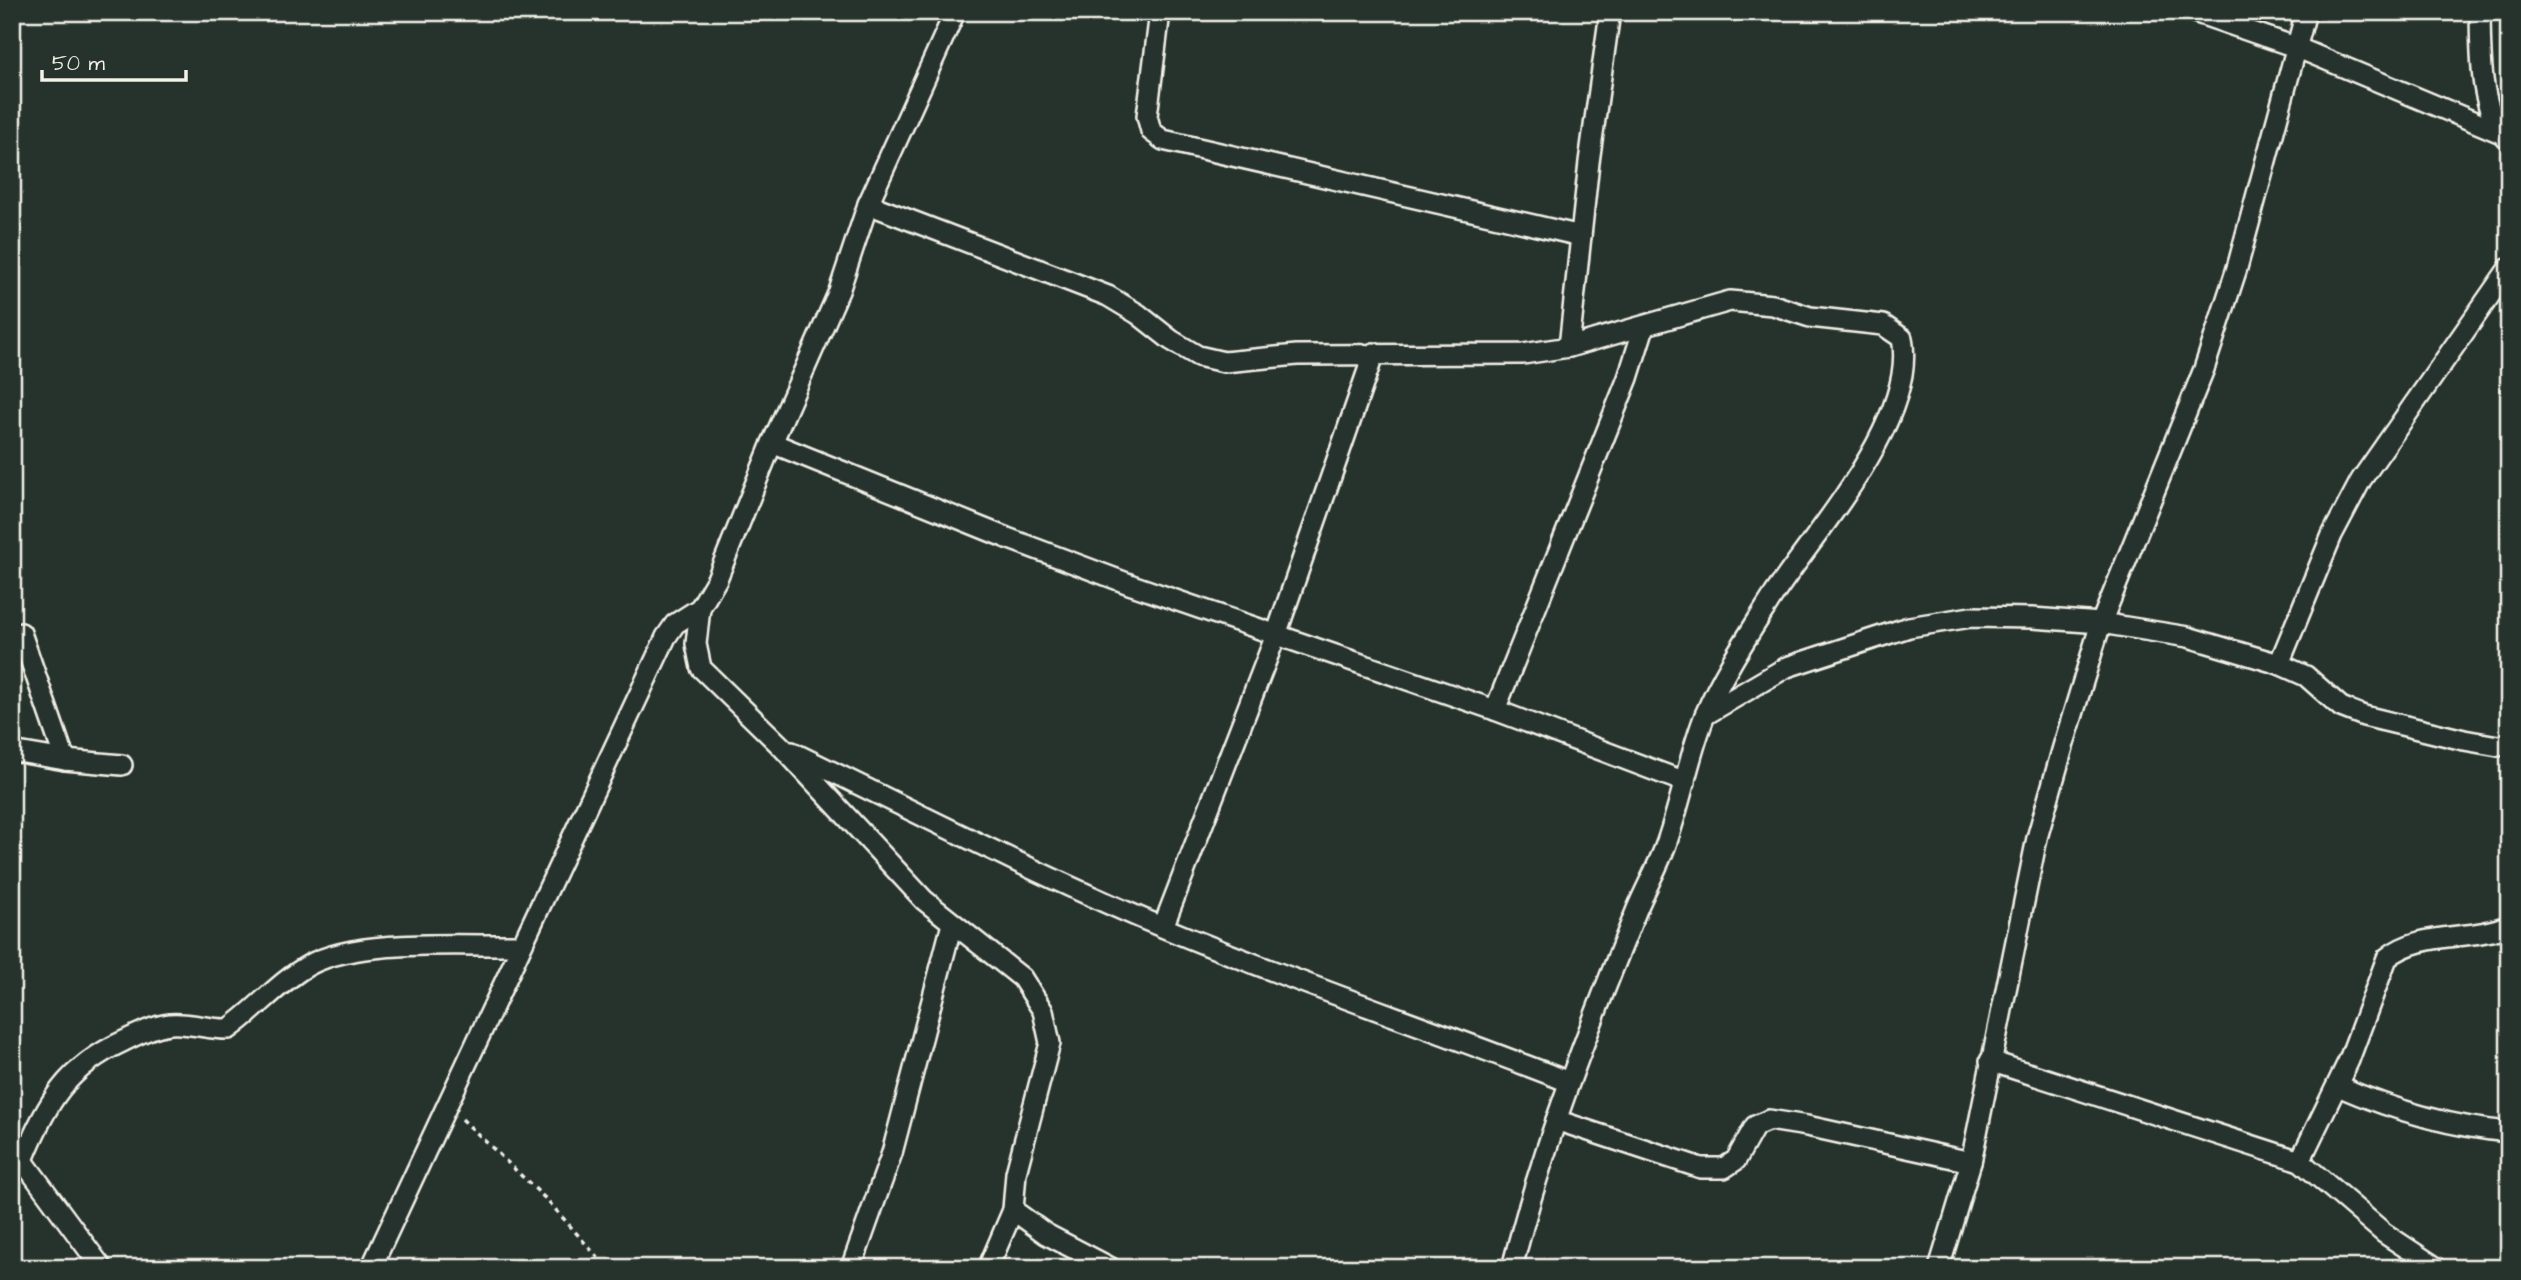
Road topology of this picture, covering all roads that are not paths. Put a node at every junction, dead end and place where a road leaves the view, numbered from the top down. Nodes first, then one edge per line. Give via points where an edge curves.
1 (955, 12) edge
2 (1160, 12) edge
3 (1610, 12) edge
4 (2194, 12) edge
5 (2306, 12) edge
6 (2480, 12) edge
7 (2298, 48) junction
8 (2505, 137) edge
9 (868, 204) junction
10 (1581, 236) junction
11 (2509, 268) edge
12 (1644, 327) junction
13 (1569, 347) junction
14 (1374, 353) junction
15 (772, 443) junction
16 (700, 608) junction
17 (2101, 623) junction
18 (21, 633) dead end
19 (1276, 635) junction
20 (2279, 664) junction
21 (1495, 710) junction
22 (1705, 715) junction
23 (2509, 744) edge
24 (782, 747) junction
25 (12, 751) edge
26 (65, 760) junction
27 (122, 765) dead end
28 (1685, 782) junction
29 (951, 924) junction
30 (2509, 925) edge
31 (1163, 927) junction
32 (521, 945) junction
33 (1990, 1060) junction
34 (1569, 1082) junction
35 (2338, 1086) junction
36 (1556, 1120) junction
37 (2509, 1132) edge
38 (17, 1153) edge
39 (2300, 1161) junction
40 (1971, 1162) junction
41 (1013, 1210) junction
42 (102, 1268) edge
43 (371, 1268) edge
44 (851, 1268) edge
45 (988, 1268) edge
46 (1111, 1268) edge
47 (1512, 1268) edge
48 (1939, 1268) edge
49 (2437, 1268) edge

1 - 9 street
2 - 10 street via 1147,116 1151,131 1163,139
3 - 10 street
4 - 7 street
5 - 7 street
6 - 8 street via 2482,70 2489,104
7 - 8 street
7 - 17 street via 2204,369
9 - 14 street via 1108,296 1198,356 1224,362
9 - 15 street via 835,302
10 - 13 street
11 - 20 street via 2361,481 2332,535
12 - 13 street
12 - 21 street via 1628,378
12 - 22 street via 1730,301 1773,305 1810,317 1883,325 1902,338 1905,356 1884,426 1863,467 1774,594
13 - 14 street via 1464,356
14 - 19 street
15 - 16 street via 717,579
15 - 19 street via 1007,538
16 - 24 street via 696,644 701,668
16 - 32 street via 666,637
17 - 20 street via 2188,637
17 - 22 street via 1971,617 1909,627 1787,667
17 - 33 street via 2037,838
18 - 26 street
19 - 21 street
19 - 31 street
20 - 23 street via 2306,676 2341,707 2364,716 2464,740
21 - 28 street
22 - 28 street
24 - 29 street
24 - 31 street via 1002,857
25 - 26 street
26 - 27 street
28 - 34 street via 1664,847
29 - 41 street via 1022,978 1043,1011 1048,1032 1050,1043 1016,1173
29 - 44 street via 896,1141
30 - 35 street via 2490,933 2400,946 2387,958
31 - 34 street
32 - 38 street via 361,949 311,964 229,1028 171,1024 142,1032 94,1055 57,1092
32 - 43 street
33 - 39 street
33 - 40 street
34 - 36 street
35 - 37 street via 2400,1110
35 - 39 street
36 - 40 street via 1701,1168 1724,1168 1736,1160 1755,1126 1769,1120
36 - 47 street via 1539,1164
38 - 42 street
39 - 49 street via 2384,1233
40 - 48 street
41 - 45 street
41 - 46 street via 1046,1234

